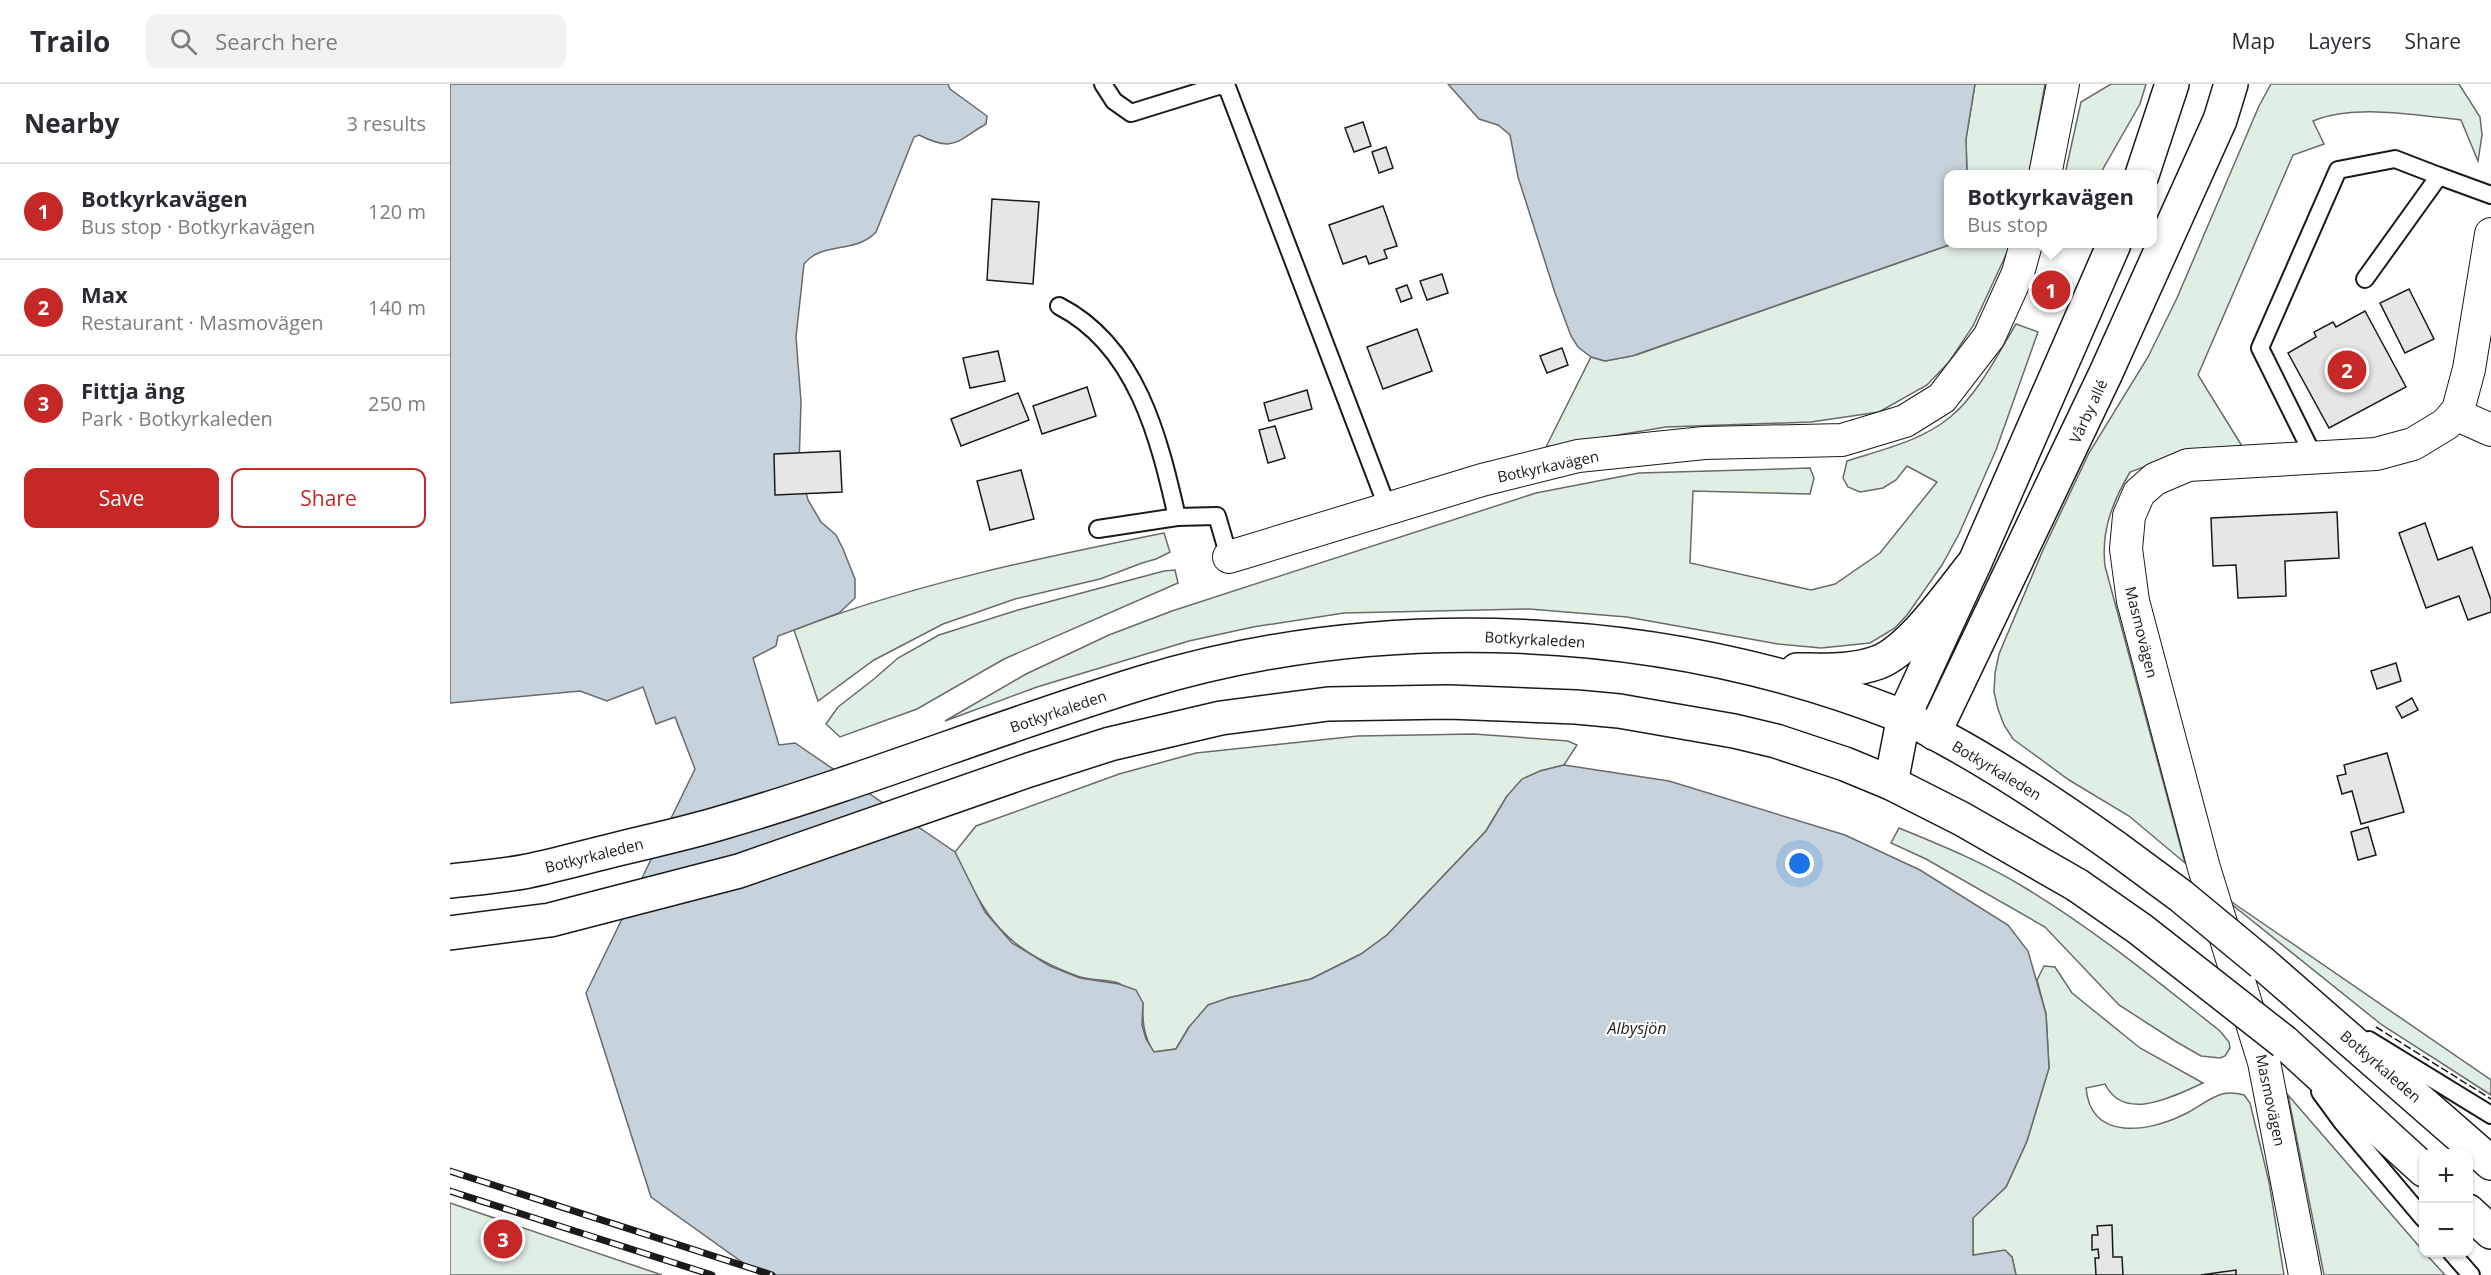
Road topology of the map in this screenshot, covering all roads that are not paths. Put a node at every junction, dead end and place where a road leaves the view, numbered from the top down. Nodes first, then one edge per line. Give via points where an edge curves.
1 (1103, 84) edge
2 (2062, 84) edge
3 (2172, 84) edge
4 (2232, 84) edge
5 (2045, 170) edge
6 (2143, 170) edge
7 (2439, 176) junction
8 (2491, 195) edge
9 (2491, 234) edge
10 (2025, 248) edge
11 (2112, 248) edge
12 (2365, 279) dead end
13 (1059, 306) dead end
14 (2455, 414) junction
15 (2491, 430) edge
16 (2315, 459) junction
17 (1388, 509) junction
18 (1177, 517) junction
19 (1098, 529) dead end
20 (1229, 557) joint
21 (1975, 562) junction
22 (1751, 669) junction
23 (1904, 716) junction
24 (1934, 733) junction
25 (1891, 783) junction
26 (450, 881) edge
27 (450, 933) edge
28 (2319, 1012) junction
29 (2284, 1042) junction
30 (2491, 1115) edge
31 (2491, 1163) edge
32 (2419, 1165) edge
33 (2419, 1213) edge
34 (2473, 1215) edge
35 (2491, 1232) edge
36 (2455, 1257) edge
37 (2305, 1275) edge
38 (2471, 1275) edge

1 - 17 lane via 1114,101 1131,113 1218,86 1227,87
2 - 5 street
3 - 6 main road
4 - 24 main road, Vårby allé via 2220,120 2105,375
7 - 8 lane
7 - 12 lane
7 - 16 lane via 2396,159 2338,170 2260,348
9 - 14 street, Masmovägen via 2469,369
10 - 17 street, Botkyrkavägen via 2018,273 1989,337 1942,398 1905,421 1842,440 1704,443 1578,456
11 - 21 main road
13 - 18 lane via 1091,326 1119,357 1154,430
14 - 15 street
14 - 16 street, Masmovägen via 2434,434 2413,444 2376,454
16 - 37 street, Masmovägen via 2188,465 2155,479 2134,503 2126,549 2133,601 2204,868 2264,1062
17 - 20 street, Botkyrkavägen
18 - 19 lane
18 - 20 lane via 1217,516
21 - 22 main road via 1903,646 1879,662 1840,670
21 - 23 main road
22 - 23 main road, Botkyrkaleden
22 - 26 main road, Botkyrkaleden via 1667,651 1584,640 1482,636 1370,640 1285,650 1194,669 1085,701 724,822 528,871
23 - 24 main road, Botkyrkaleden
23 - 25 main road
24 - 25 main road, Vårby allé
24 - 28 main road, Botkyrkaleden, bridge via 1979,757 2116,848 2181,896
25 - 27 main road via 1776,741 1619,711 1449,702 1328,704 1221,718 1160,732 1100,748 740,870 550,920
25 - 29 main road, bridge via 2077,885 2140,929
28 - 30 lane via 2405,1060
28 - 31 main road, Botkyrkaleden
29 - 32 main road
29 - 33 lane via 2342,1122
34 - 35 main road
36 - 38 lane

